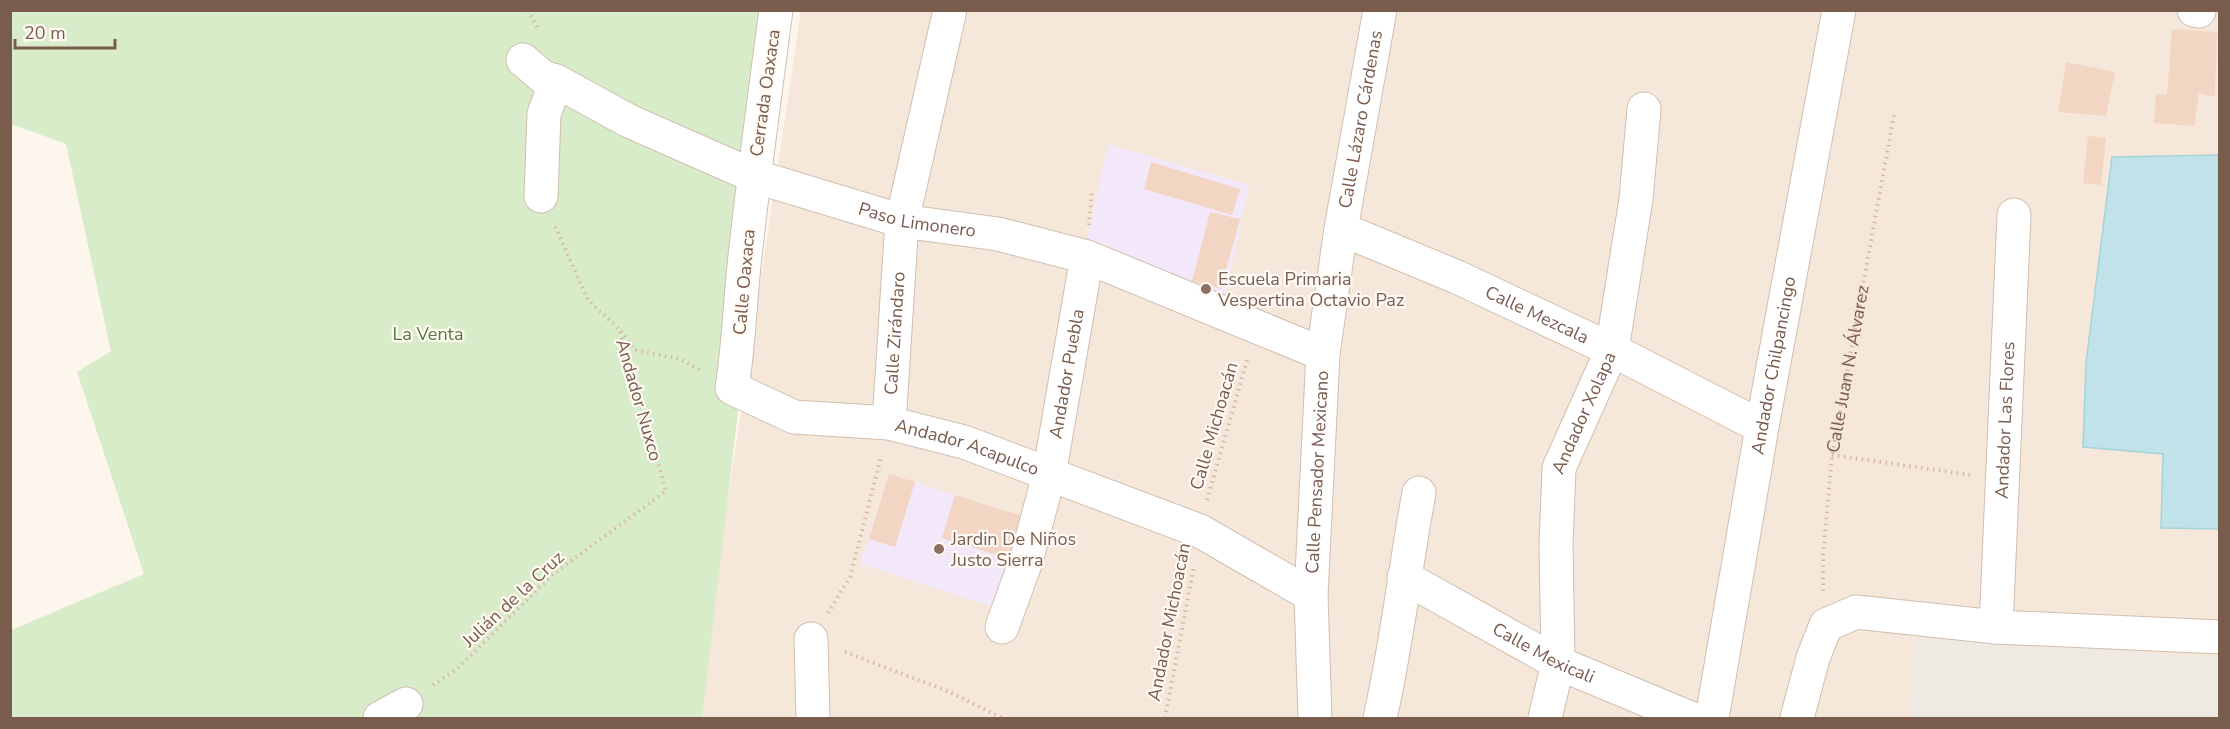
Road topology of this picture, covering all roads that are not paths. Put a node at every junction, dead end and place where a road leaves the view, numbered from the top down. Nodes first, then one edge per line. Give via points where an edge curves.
1 (776, 10) edge
2 (950, 10) edge
3 (1380, 10) edge
4 (1839, 10) edge
5 (2194, 10) edge
6 (2199, 11) edge
7 (523, 60) dead end
8 (556, 81) junction
9 (1644, 109) dead end
10 (754, 176) junction
11 (541, 196) road end
12 (2014, 214) dead end
13 (902, 221) junction
14 (1341, 229) junction
15 (1087, 257) junction
16 (1612, 350) junction
17 (1323, 354) junction
18 (732, 388) joint
19 (889, 423) junction
20 (1762, 427) junction
21 (1048, 475) junction
22 (1419, 493) dead end
23 (1404, 577) junction
24 (1311, 595) junction
25 (1002, 627) dead end
26 (1996, 627) junction
27 (2220, 637) edge
28 (811, 639) road end
29 (1558, 663) junction
30 (813, 718) edge
31 (1315, 718) edge
32 (1380, 718) edge
33 (1545, 718) edge
34 (1690, 718) edge
35 (1712, 718) edge
36 (1797, 718) edge

1 - 10 street, Cerrada Oaxaca
2 - 13 street, Calle Zirándaro
3 - 14 street, Calle Lázaro Cárdenas
4 - 20 street, Andador Chilpancingo
5 - 6 street
7 - 8 street, Paso Limonero via 543,77
8 - 10 street, Paso Limonero via 629,121
8 - 11 street via 544,114
9 - 16 street, Andador Xolapa via 1636,199
10 - 13 street, Paso Limonero
10 - 18 street, Calle Oaxaca
12 - 26 street, Andador Las Flores
13 - 15 street, Paso Limonero via 998,234
13 - 19 street, Calle Zirándaro
14 - 16 street, Calle Mezcala via 1457,277
14 - 17 street, Calle Pensador Mexicano
15 - 17 street, Paso Limonero
15 - 21 street, Andador Puebla
16 - 20 street, Calle Mezcala
16 - 29 street, Andador Xolapa via 1559,468
17 - 24 street, Calle Pensador Mexicano
18 - 19 street, Andador Acapulco via 794,417
19 - 21 street, Andador Acapulco via 964,442
20 - 35 street, Andador Chilpancingo
21 - 24 street, Andador Acapulco via 1200,531
21 - 25 street, Andador Puebla via 1026,561
22 - 23 street
23 - 29 street, Calle Mexicali
23 - 32 street
24 - 31 street, Calle Pensador Mexicano
26 - 27 street
26 - 36 street via 1856,612 1826,625
28 - 30 street
29 - 33 street, Andador Xolapa
29 - 34 street, Calle Mexicali

